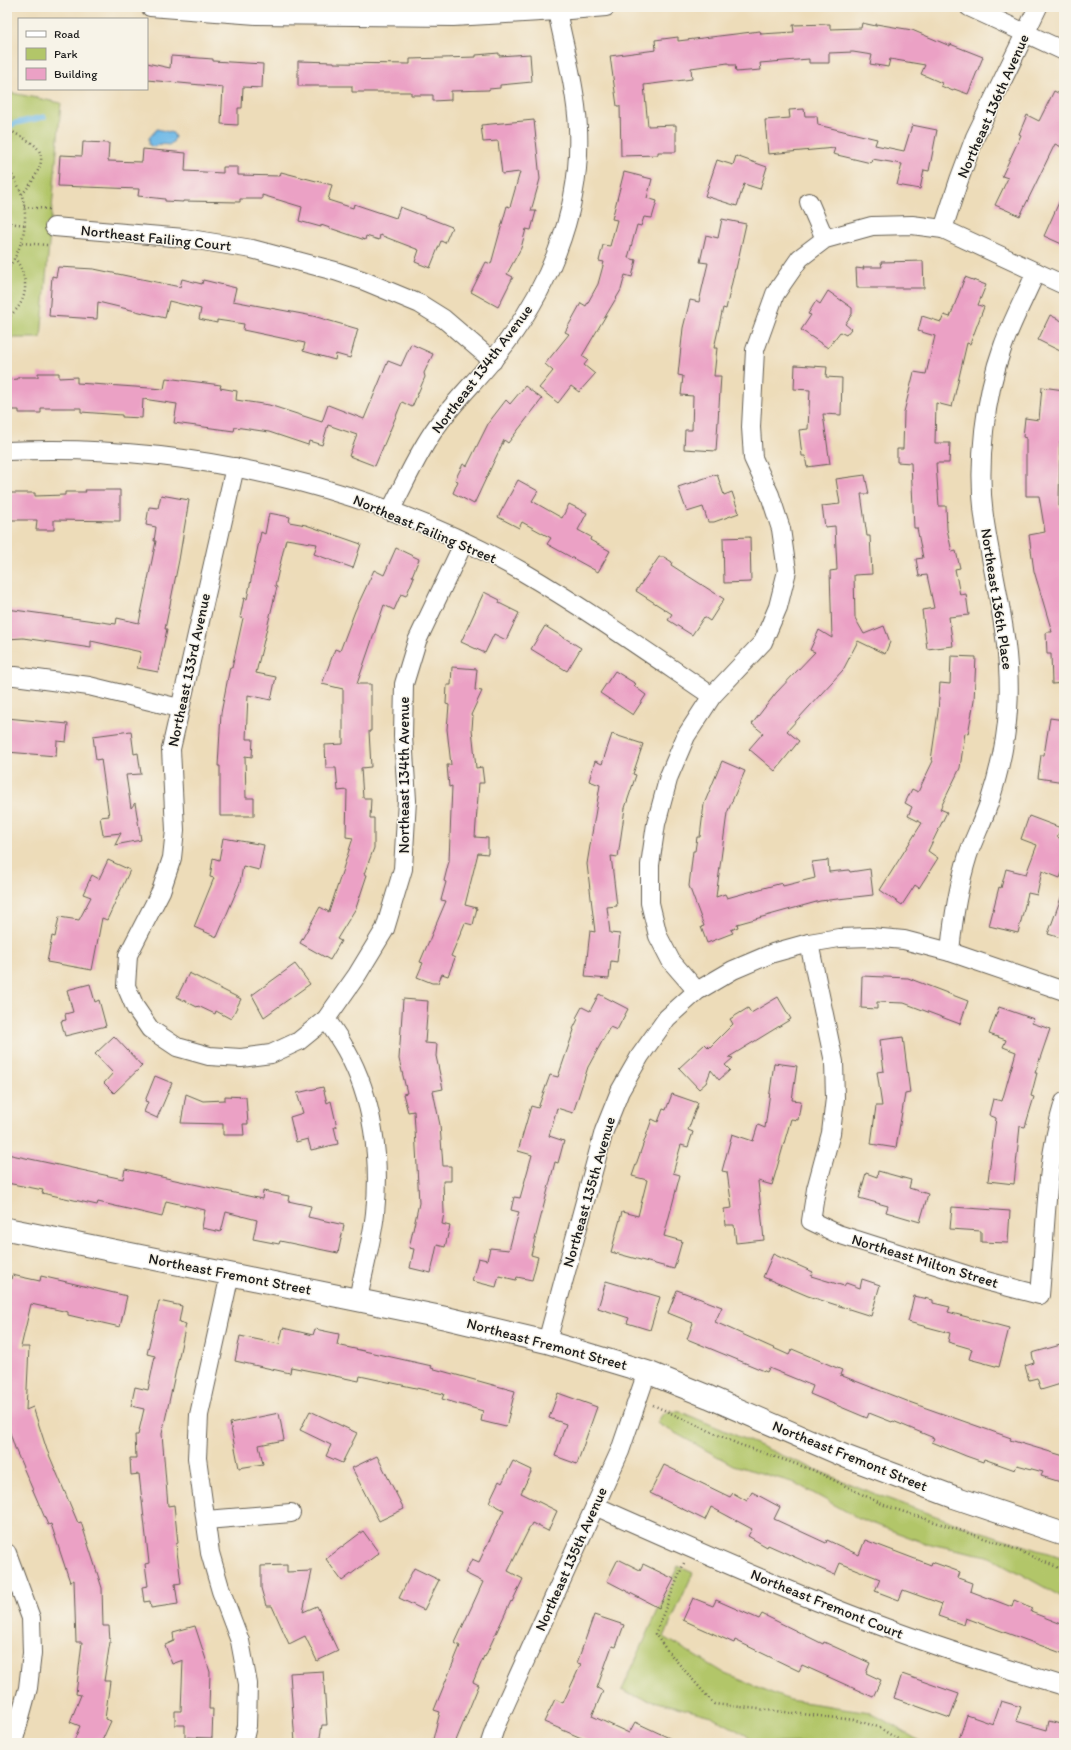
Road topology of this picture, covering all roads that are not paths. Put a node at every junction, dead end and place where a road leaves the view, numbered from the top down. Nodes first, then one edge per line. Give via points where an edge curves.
1 (150, 7) edge
2 (606, 7) edge
3 (969, 7) edge
4 (1038, 7) edge
5 (256, 11) edge
6 (453, 12) edge
7 (557, 12) junction
8 (1026, 33) junction
9 (1064, 51) edge
10 (808, 202) dead end
11 (54, 227) dead end
12 (943, 229) junction
13 (825, 239) junction
14 (1036, 272) junction
15 (1064, 285) edge
16 (493, 361) junction
17 (7, 450) edge
18 (235, 467) junction
19 (390, 511) junction
20 (464, 542) junction
21 (7, 676) edge
22 (712, 696) junction
23 (179, 708) junction
24 (808, 943) junction
25 (950, 952) junction
26 (1064, 991) edge
27 (697, 992) junction
28 (326, 1019) junction
29 (1064, 1102) edge
30 (7, 1229) edge
31 (230, 1274) junction
32 (358, 1300) junction
33 (547, 1342) junction
34 (647, 1372) junction
35 (595, 1506) junction
36 (291, 1513) dead end
37 (206, 1520) junction
38 (1064, 1534) edge
39 (7, 1553) edge
40 (1064, 1686) edge
41 (13, 1743) edge
42 (243, 1743) edge
43 (490, 1743) edge

1 - 5 street
2 - 7 street
3 - 8 street
4 - 8 street, Northeast 136th Avenue
5 - 6 street
6 - 7 street
7 - 16 street, Northeast 134th Avenue via 575,100 578,128 573,194 557,253 542,287 524,318
8 - 9 street
8 - 12 street, Northeast 136th Avenue via 975,137
10 - 13 street
11 - 16 street, Northeast Failing Court via 184,238 252,249 334,270 420,304 444,319
12 - 13 street via 912,225 872,226
12 - 14 street
13 - 22 street via 800,258 775,294 755,350 751,427 753,458 770,495 781,530 787,571 778,607 763,642
14 - 15 street
14 - 25 street, Northeast 136th Place via 1003,345 995,371 985,426 982,476 984,514 1004,625 1009,686 1008,712 999,772 989,805 968,854 960,886
16 - 19 street, Northeast 134th Avenue via 437,426
17 - 18 street, Northeast Failing Street via 104,451
18 - 19 street, Northeast Failing Street via 324,489
18 - 23 street, Northeast 133rd Avenue
19 - 20 street, Northeast Failing Street
20 - 22 street, Northeast Failing Street via 571,601
20 - 28 street, Northeast 134th Avenue via 417,641 404,684 403,736 407,800 403,869 384,929 357,975
21 - 23 street via 89,686
22 - 27 street via 686,736 669,776 656,824 650,865 650,903 658,936 671,960
23 - 28 street, Northeast 133rd Avenue via 171,749 175,830 172,858 161,891 128,956 126,986 135,1007 150,1029 177,1047 209,1056 241,1058 271,1054 299,1041
24 - 25 street, Northeast 135th Avenue via 870,937 904,940
24 - 27 street, Northeast 135th Avenue via 773,952 740,967
24 - 29 street, Northeast Milton Street via 834,1062 835,1098 831,1133 816,1189 811,1221 845,1236 986,1281 1040,1294 1048,1185
25 - 26 street, Northeast 135th Avenue
27 - 33 street, Northeast 135th Avenue via 667,1018 640,1056 620,1091 604,1131
28 - 32 street via 346,1050 358,1076 374,1138 377,1171 375,1213
30 - 31 street, Northeast Fremont Street
31 - 32 street, Northeast Fremont Street
31 - 37 street via 199,1415 197,1458
32 - 33 street, Northeast Fremont Street via 454,1319
33 - 34 street, Northeast Fremont Street
34 - 35 street, Northeast 135th Avenue via 620,1452
34 - 38 street, Northeast Fremont Street via 847,1457
35 - 40 street, Northeast Fremont Court via 813,1600 981,1661
35 - 43 street, Northeast 135th Avenue
36 - 37 street
37 - 42 street via 210,1553 240,1641 248,1684 247,1726
39 - 41 street via 31,1618 32,1652 28,1688

